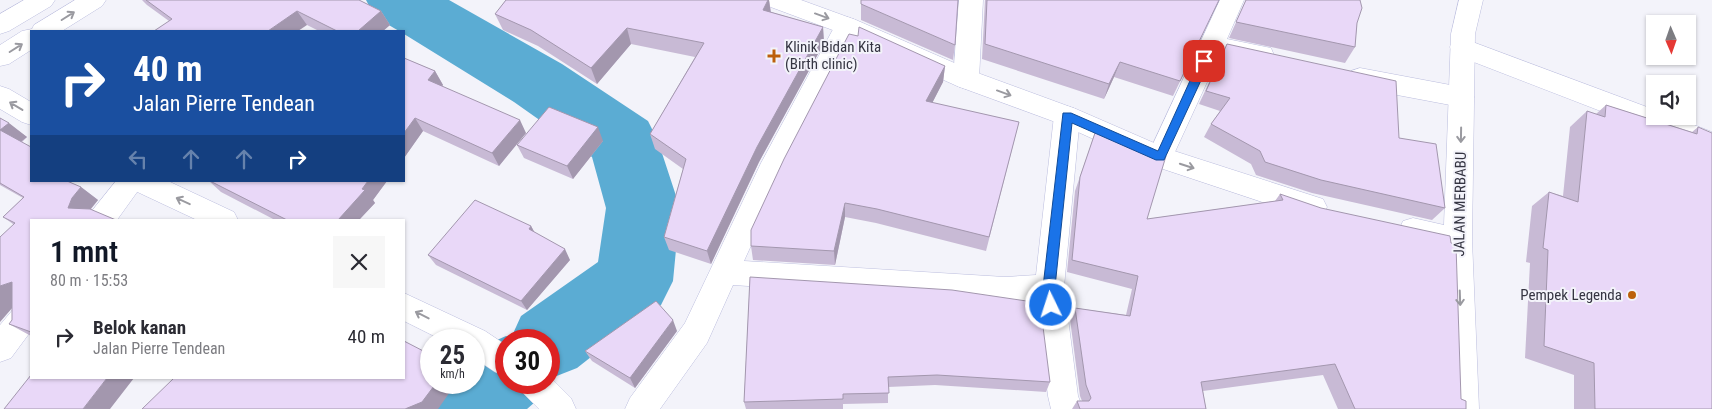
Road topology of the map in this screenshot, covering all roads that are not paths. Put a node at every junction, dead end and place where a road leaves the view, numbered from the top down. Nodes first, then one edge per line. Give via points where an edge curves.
1 (43, 0) edge
2 (94, 0) edge
3 (776, 0) edge
4 (971, 0) edge
5 (1232, 0) edge
6 (1472, 0) edge
7 (0, 25) edge
8 (847, 26) junction
9 (45, 30) edge
10 (30, 39) edge
11 (1212, 45) junction
12 (1462, 47) junction
13 (0, 57) edge
14 (1286, 61) edge
15 (1342, 74) edge
16 (966, 79) junction
17 (0, 96) edge
18 (1461, 97) junction
19 (30, 114) edge
20 (1067, 116) junction
21 (1712, 143) edge
22 (1160, 157) junction
23 (131, 182) edge
24 (143, 182) edge
25 (1339, 213) edge
26 (103, 219) edge
27 (222, 219) edge
28 (1394, 226) edge
29 (1458, 240) junction
30 (724, 272) junction
31 (1049, 287) junction
32 (405, 307) edge
33 (30, 310) edge
34 (449, 329) edge
35 (0, 348) edge
36 (545, 394) edge
37 (560, 409) edge
38 (641, 409) edge
39 (1067, 409) edge
40 (1463, 409) edge

1 - 7 street
9 -> 2 street
3 -> 8 street
4 - 16 street
5 - 11 street
6 - 12 street, JALAN MERBABU
8 - 16 street
8 - 30 street via 771,171
13 -> 10 street
11 - 14 street
11 - 22 street
12 - 18 street, JALAN MERBABU
12 - 21 street
15 - 18 street
16 -> 20 street
19 -> 17 street
18 -> 29 street, JALAN MERBABU
20 - 22 street
20 - 31 street
22 -> 25 street via 1311,207
23 - 26 street
27 -> 24 street
28 - 29 street
29 -> 40 street, JALAN MERBABU
30 - 31 street via 1005,290
30 - 38 street via 696,333
31 - 39 street
34 -> 32 street
33 - 35 street
36 - 37 street

